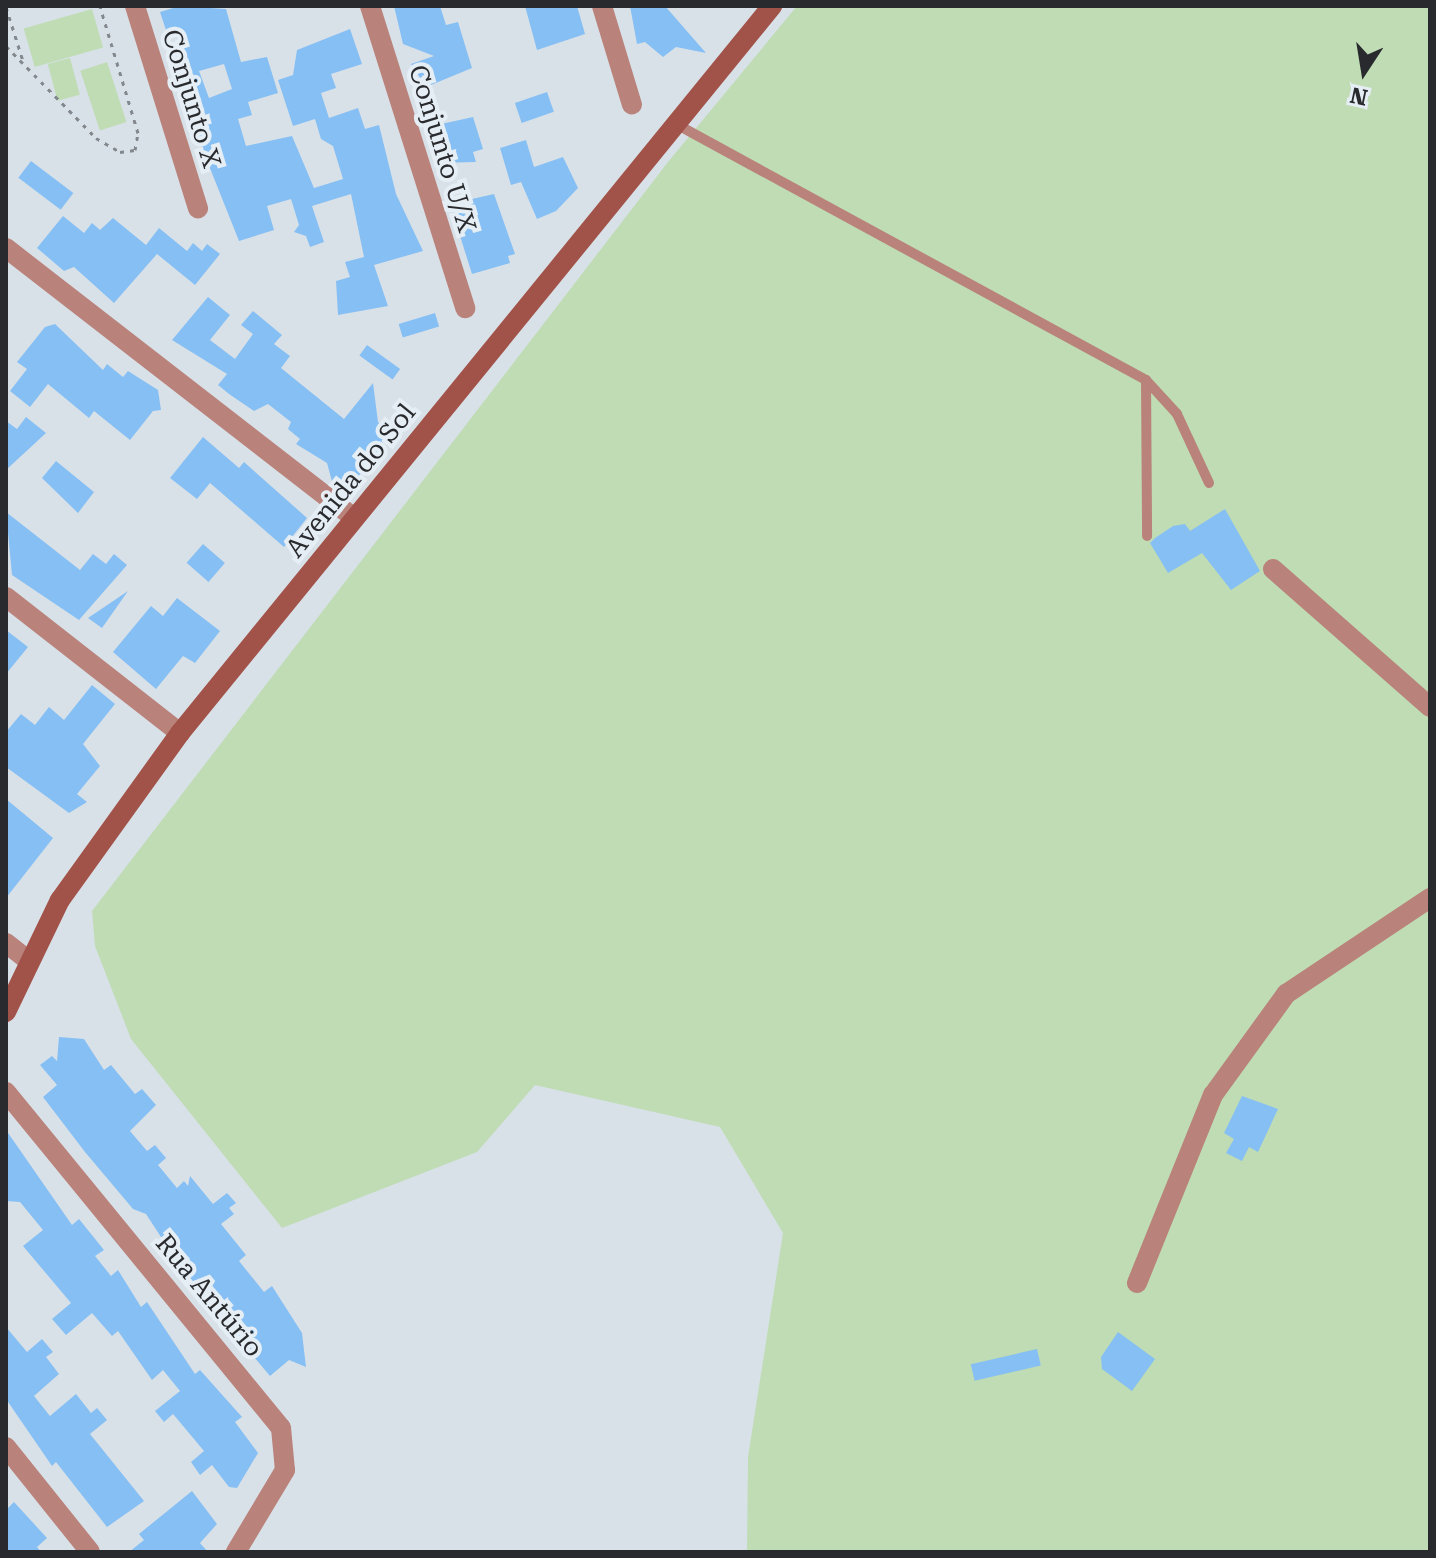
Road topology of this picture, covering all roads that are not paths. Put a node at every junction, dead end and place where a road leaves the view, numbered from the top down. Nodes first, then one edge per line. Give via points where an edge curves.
1 (135, 6) edge
2 (370, 6) edge
3 (602, 6) edge
4 (772, 6) edge
5 (632, 105) dead end
6 (676, 124) junction
7 (198, 208) dead end
8 (6, 248) edge
9 (465, 308) dead end
10 (1146, 380) junction
11 (1209, 483) dead end
12 (354, 518) junction
13 (1147, 536) dead end
14 (1273, 569) dead end
15 (6, 597) edge
16 (1430, 707) edge
17 (180, 733) junction
18 (1430, 898) edge
19 (6, 943) edge
20 (29, 961) junction
21 (6, 1012) edge
22 (6, 1092) edge
23 (1137, 1283) dead end
24 (6, 1447) edge
25 (90, 1552) edge
26 (236, 1552) edge

1 - 7 street, Conjunto X
2 - 9 street, Conjunto U/X
3 - 5 street
4 - 6 street, Avenida do Sol
6 - 10 lane
6 - 12 street, Avenida do Sol
8 - 12 street
10 - 11 lane via 1177,414
10 - 13 lane
12 - 17 street, Avenida do Sol
14 - 16 street
15 - 17 street
17 - 20 street, Avenida do Sol via 60,900
18 - 23 street via 1286,994 1213,1095
19 - 20 street
20 - 21 street, Avenida do Sol
22 - 26 street, Rua Antúrio via 281,1428 285,1470
24 - 25 street

